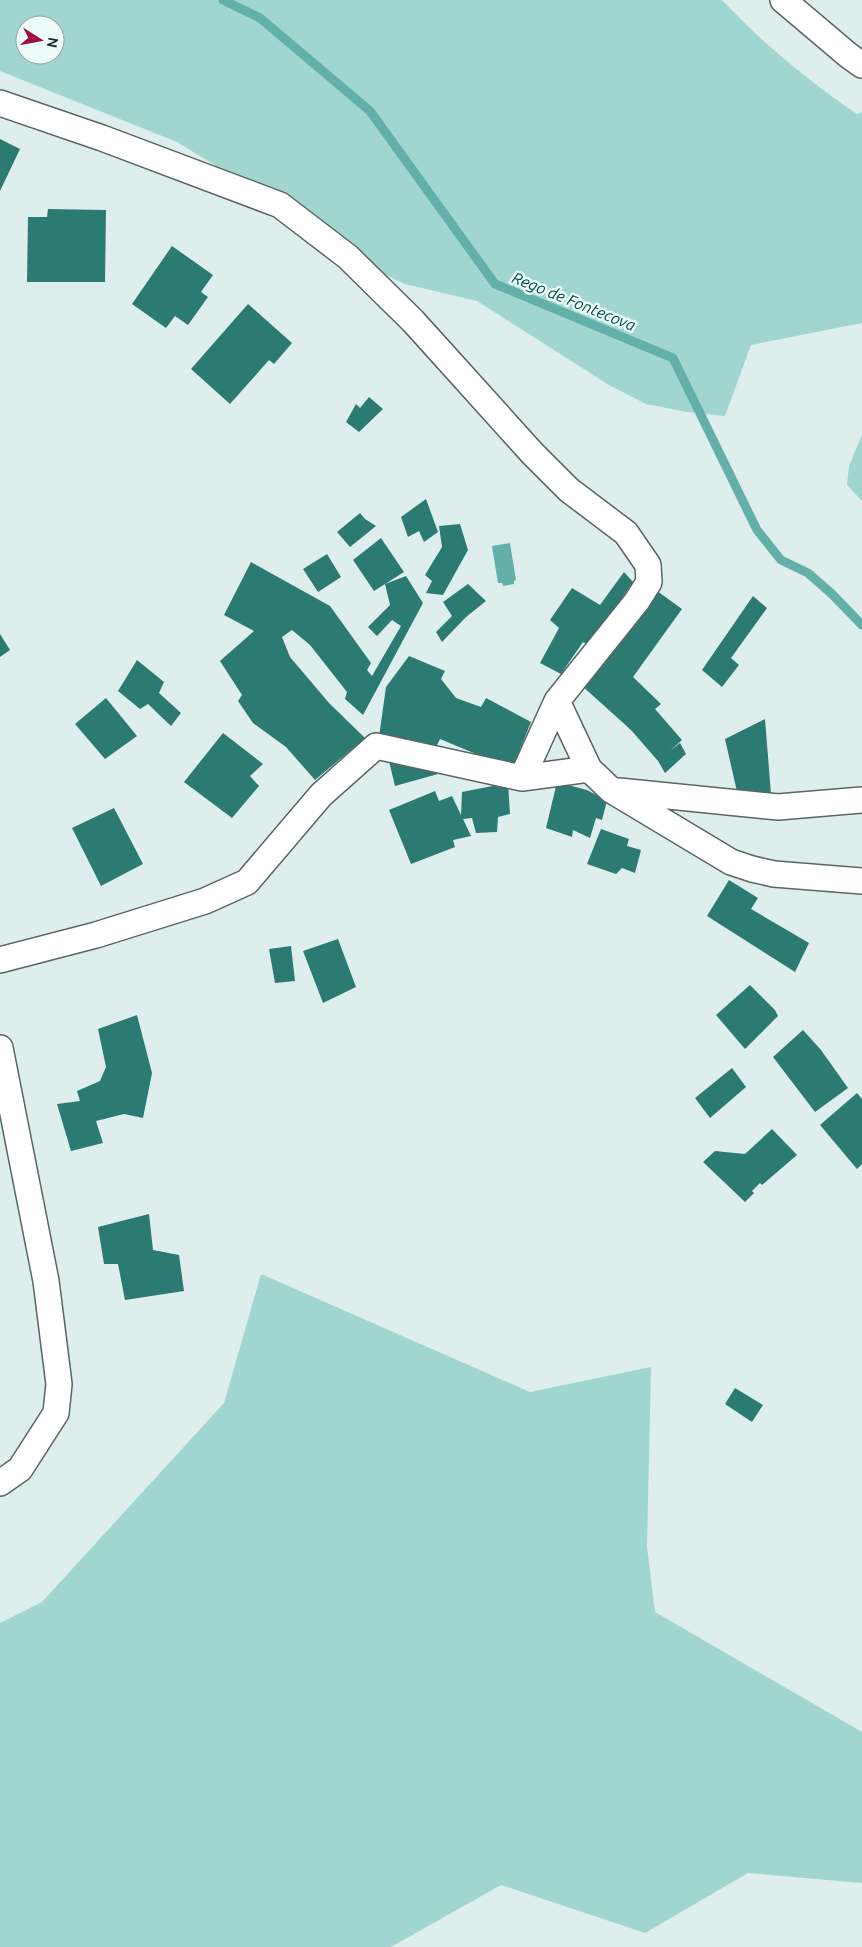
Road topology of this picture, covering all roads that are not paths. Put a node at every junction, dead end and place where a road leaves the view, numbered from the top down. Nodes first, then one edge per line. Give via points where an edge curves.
1 (783, 0) edge
2 (862, 65) edge
3 (0, 103) edge
4 (557, 701) junction
5 (589, 769) junction
6 (522, 778) junction
7 (611, 790) junction
8 (862, 800) edge
9 (862, 881) edge
10 (0, 960) edge
11 (0, 1048) edge
12 (0, 1483) edge

1 - 2 street
3 - 4 street via 280,205 348,257 414,321 533,454 570,490 626,533 648,565 649,582
4 - 5 street
4 - 6 street
5 - 6 street
5 - 7 street
6 - 10 street via 376,746 321,795 247,882 205,901 96,935
7 - 8 street via 778,807
7 - 9 street via 738,864 774,874
11 - 12 street via 46,1281 59,1384 56,1413 20,1469

